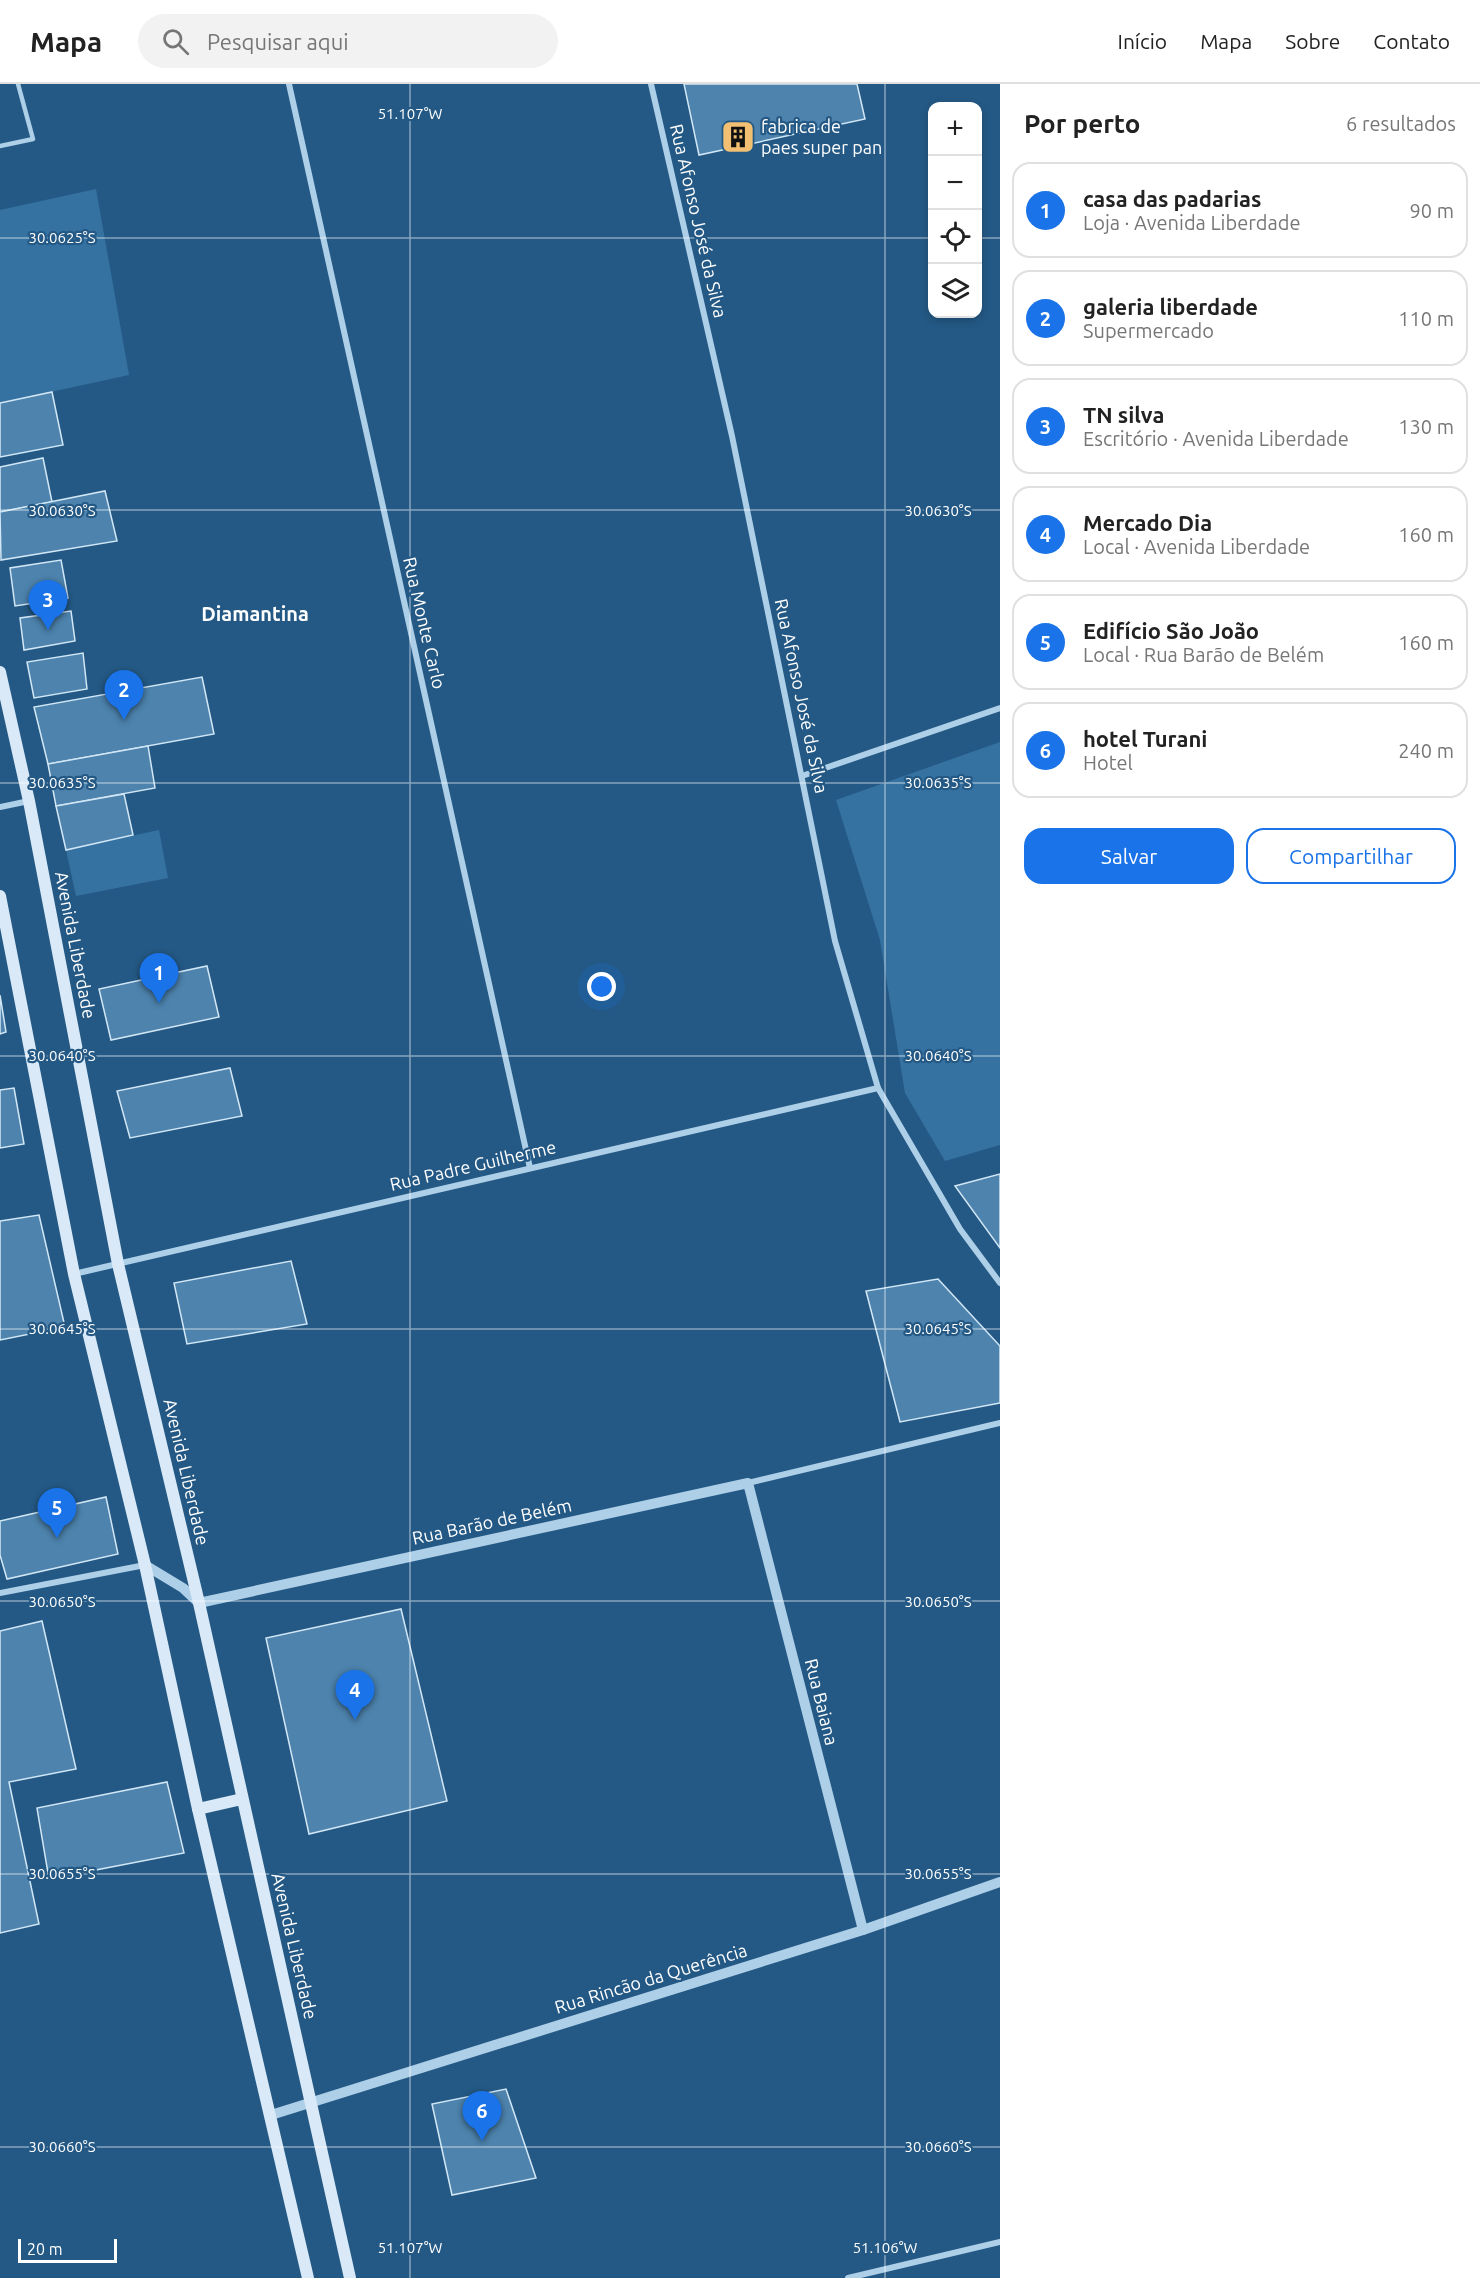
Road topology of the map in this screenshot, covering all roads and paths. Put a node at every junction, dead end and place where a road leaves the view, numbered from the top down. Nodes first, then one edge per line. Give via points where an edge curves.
1 (18, 84) edge
2 (289, 84) edge
3 (651, 84) edge
4 (0, 146) edge
5 (0, 672) edge
6 (1000, 708) edge
7 (802, 776) junction
8 (29, 801) junction
9 (0, 807) edge
10 (0, 896) edge
11 (878, 1088) junction
12 (530, 1168) junction
13 (118, 1264) junction
14 (74, 1274) junction
15 (1000, 1283) edge
16 (1000, 1423) edge
17 (748, 1482) junction
18 (145, 1565) junction
19 (0, 1593) edge
20 (199, 1602) junction
21 (242, 1799) junction
22 (198, 1809) junction
23 (1000, 1882) edge
24 (863, 1930) junction
25 (311, 2103) junction
26 (271, 2115) junction
27 (1000, 2242) edge
28 (308, 2278) edge
29 (350, 2278) edge
30 (848, 2278) edge

1 - 4 lane via 33,139
2 - 12 street, Rua Monte Carlo
3 - 7 street, Rua Afonso José da Silva via 732,436
5 - 8 main road, Avenida Liberdade
6 - 7 street
7 - 11 street, Rua Afonso José da Silva via 835,941
8 - 9 street
8 - 13 main road, Avenida Liberdade
10 - 14 main road
11 - 12 street, Rua Padre Guilherme
11 - 15 street, Rua Afonso José da Silva via 960,1229
12 - 13 street, Rua Padre Guilherme
13 - 14 street, Rua Padre Guilherme
13 - 20 main road, Avenida Liberdade
14 - 18 main road
16 - 17 street, Rua Barão de Belém
17 - 20 street, Rua Barão de Belém
17 - 24 street, Rua Baiana
18 - 19 street
18 - 20 street
18 - 22 main road
20 - 21 main road, Avenida Liberdade
21 - 22 main road
21 - 25 main road, Avenida Liberdade
22 - 26 main road
23 - 24 street, Rua Rincão da Querência
24 - 25 street, Rua Rincão da Querência
25 - 26 street, Rua Rincão da Querência
25 - 29 main road, Avenida Liberdade
26 - 28 main road
27 - 30 street

